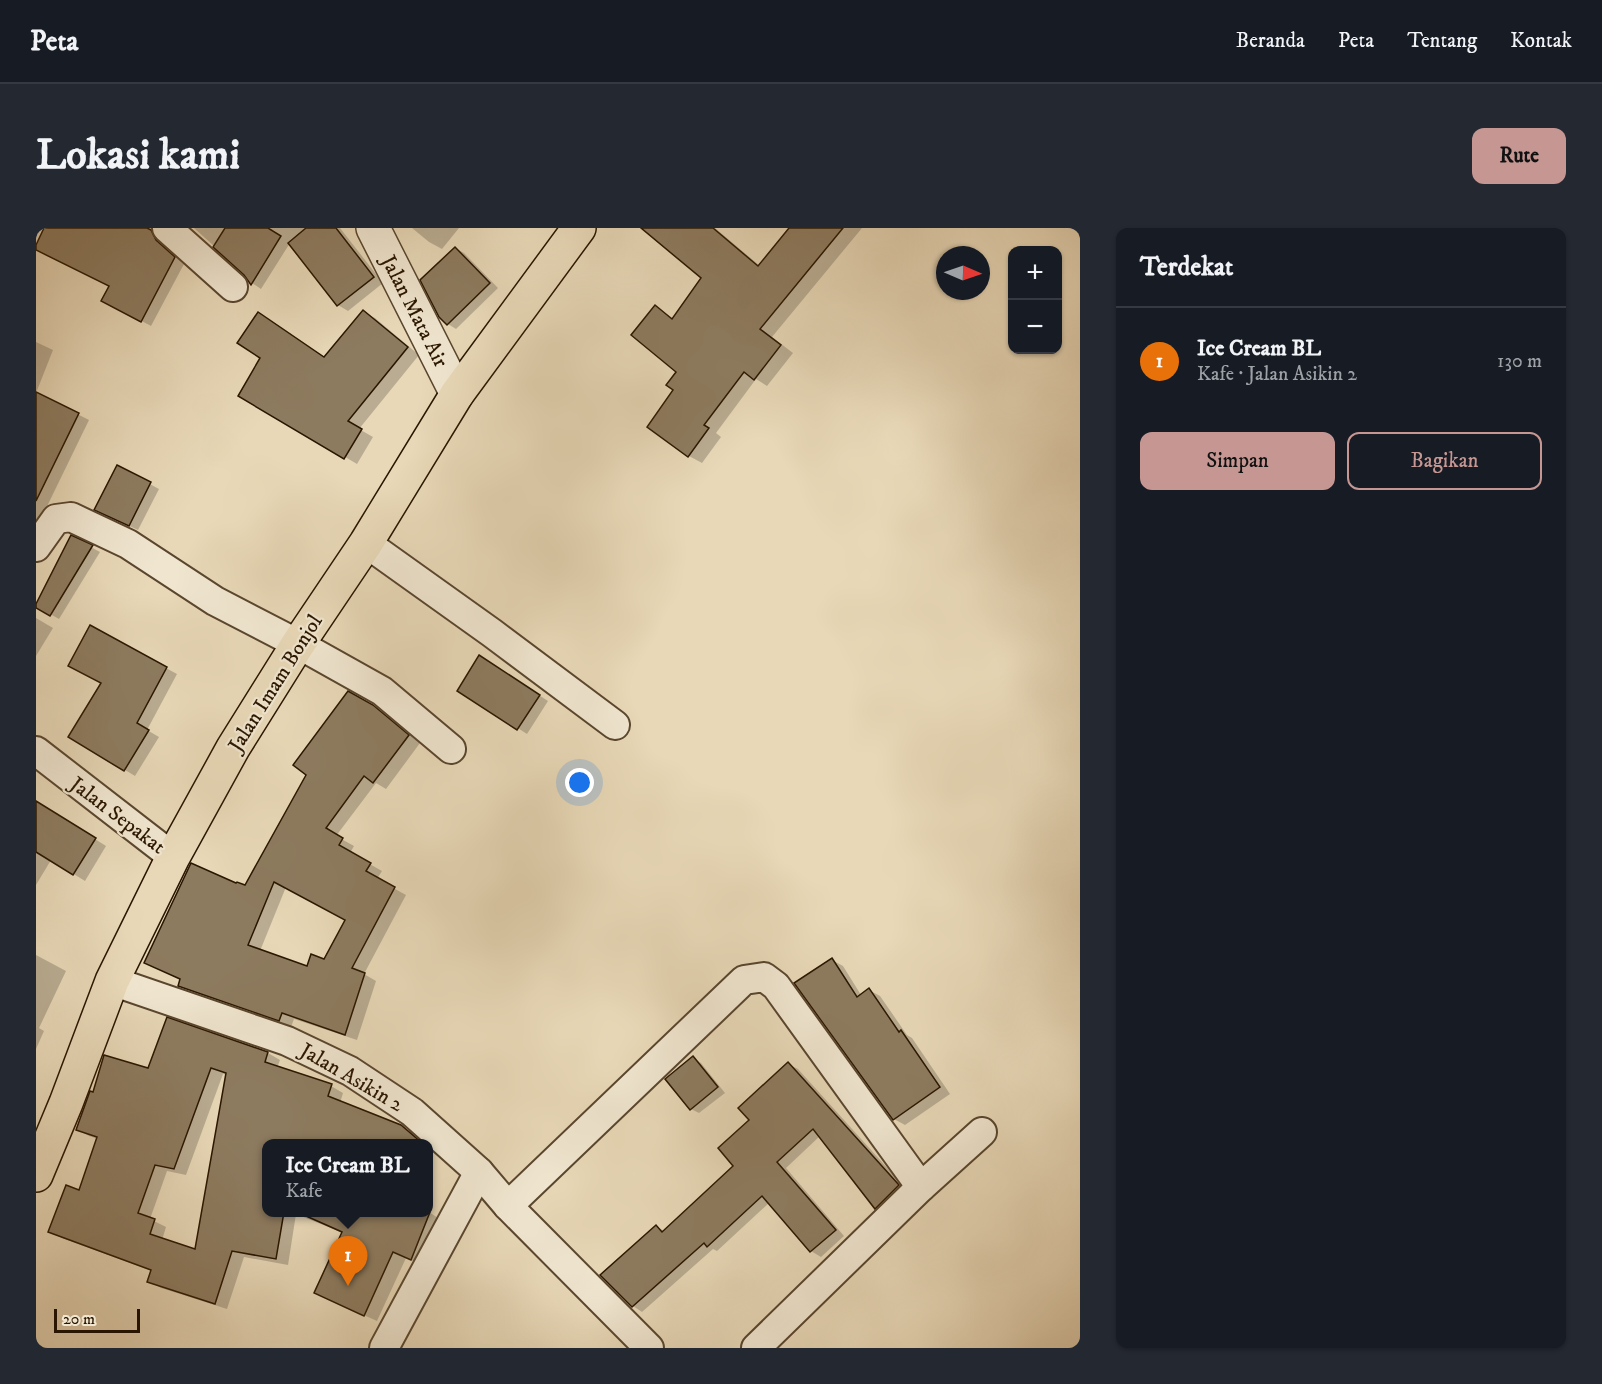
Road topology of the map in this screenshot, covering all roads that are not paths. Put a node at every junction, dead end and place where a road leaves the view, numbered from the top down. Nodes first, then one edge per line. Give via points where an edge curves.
1 (167, 228) edge
2 (373, 228) edge
3 (579, 228) edge
4 (233, 287) dead end
5 (457, 394) junction
6 (366, 543) junction
7 (36, 547) edge
8 (298, 644) junction
9 (615, 725) dead end
10 (451, 749) dead end
11 (36, 751) edge
12 (173, 857) junction
13 (112, 981) junction
14 (982, 1132) dead end
15 (479, 1172) junction
16 (36, 1175) edge
17 (921, 1187) junction
18 (508, 1206) junction
19 (384, 1348) edge
20 (649, 1348) edge
21 (756, 1348) edge

1 - 4 street
2 - 5 street, Jalan Mata Air
3 - 5 highway, Jalan Imam Bonjol
5 - 6 highway, Jalan Imam Bonjol
6 - 8 highway, Jalan Imam Bonjol
6 - 9 street
7 - 8 street via 56,519 71,517 128,544 215,601
8 - 10 street via 382,692
8 - 12 highway, Jalan Imam Bonjol via 233,748
11 - 12 street, Jalan Sepakat
12 - 13 highway, Jalan Imam Bonjol
13 - 15 street, Jalan Asikin 2 via 287,1041 350,1071 412,1112
13 - 16 highway, Jalan Imam Bonjol
14 - 17 street
15 - 18 street, Jalan Asikin 2
15 - 19 street
17 - 18 street via 776,986 764,977 744,980
17 - 21 street
18 - 20 street, Jalan Asikin 2

